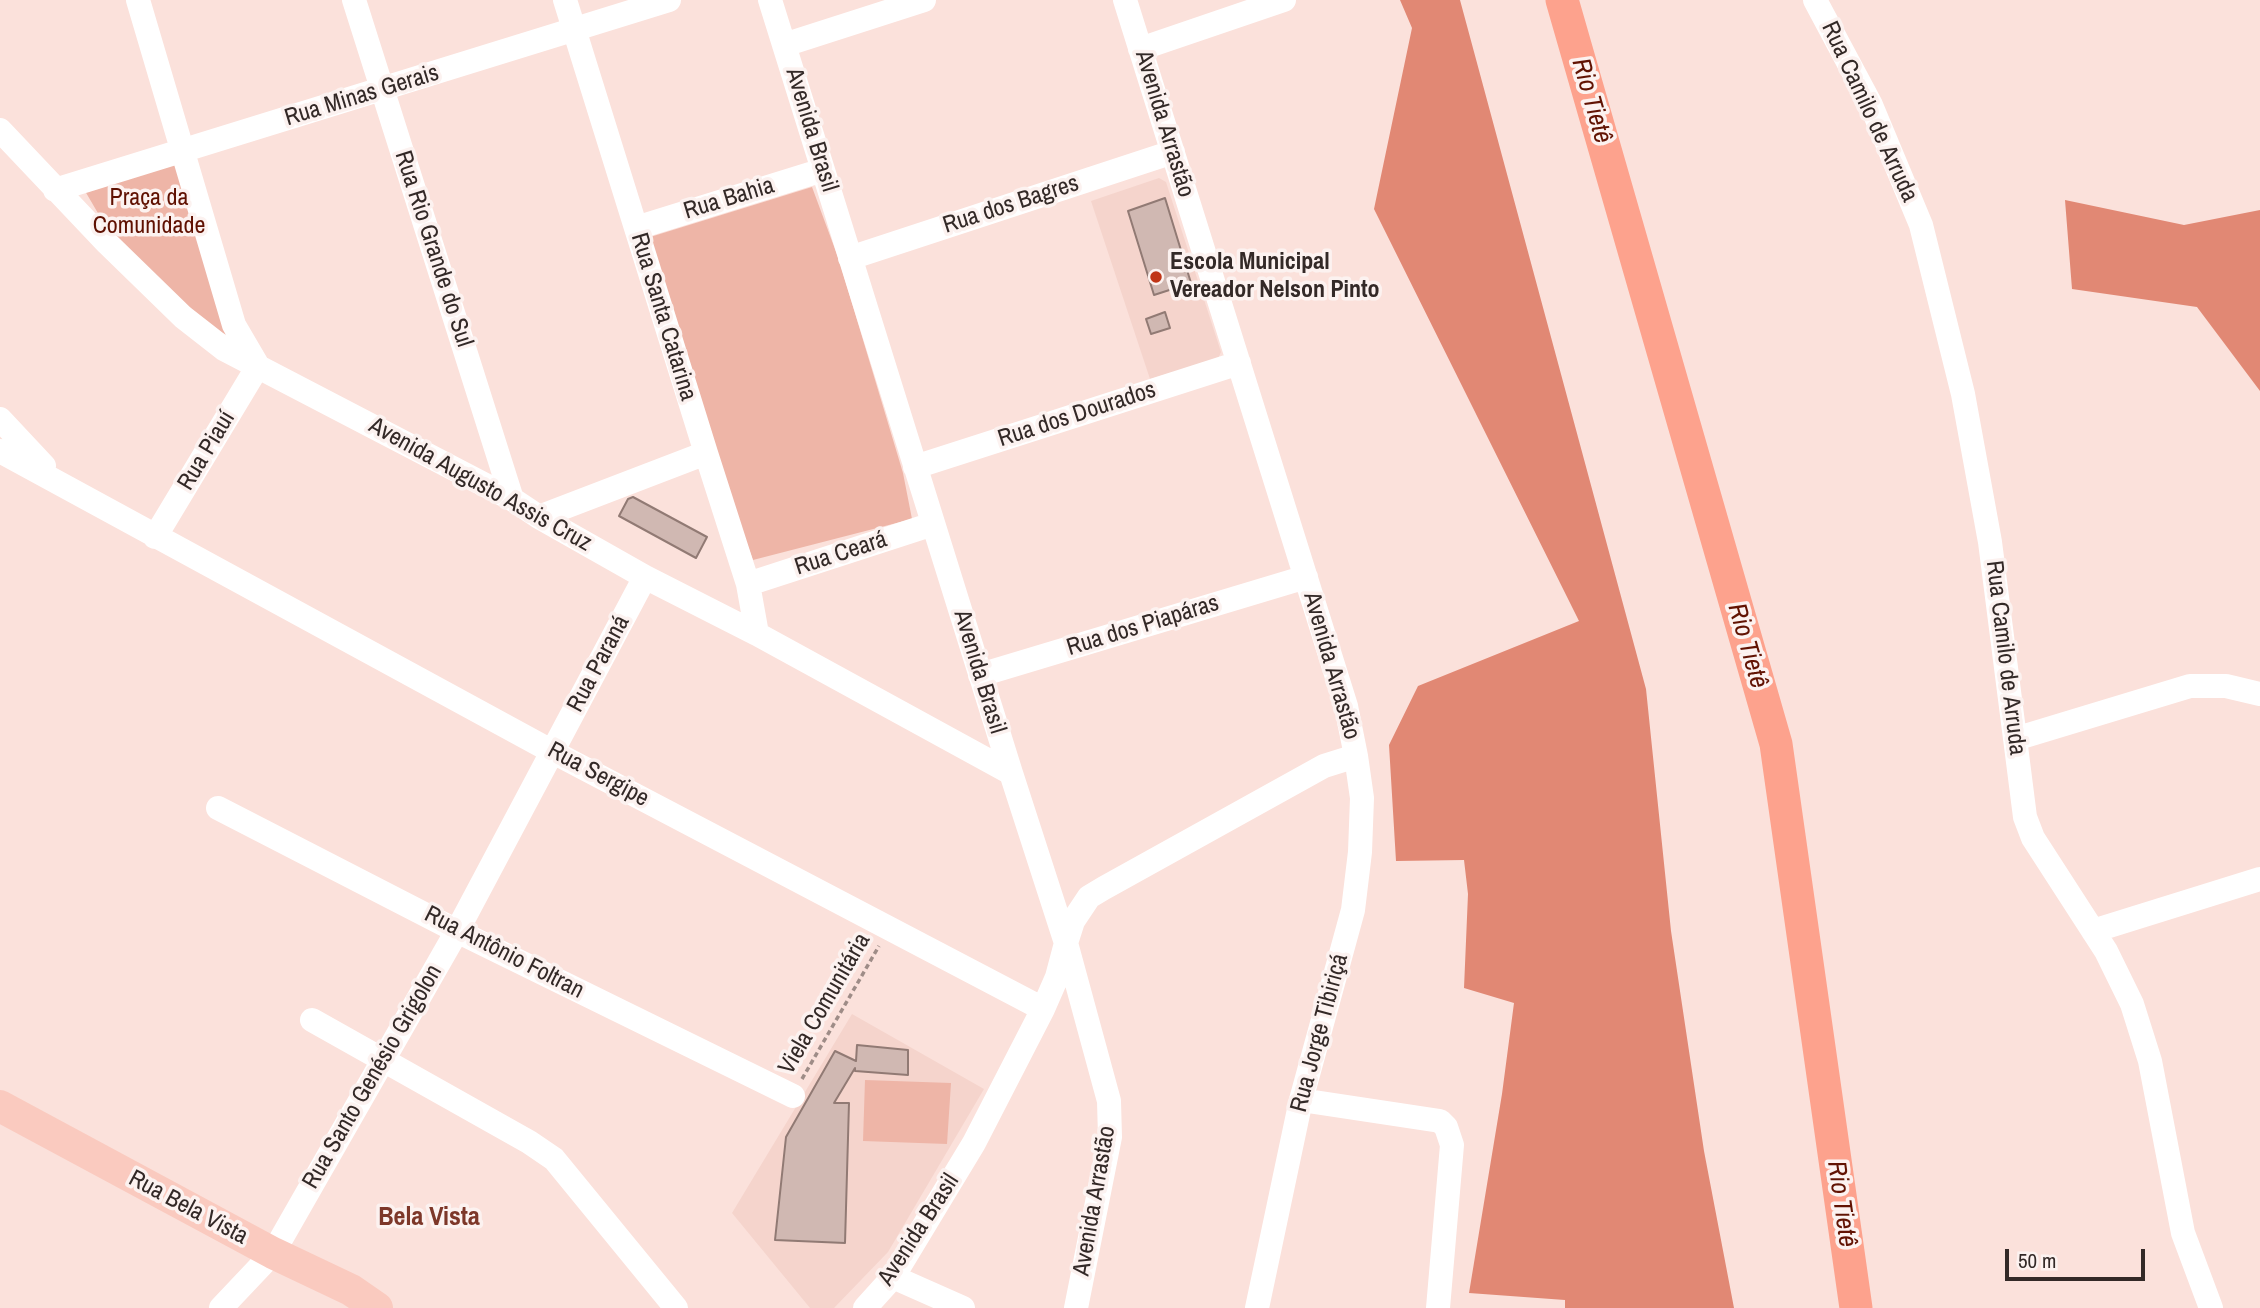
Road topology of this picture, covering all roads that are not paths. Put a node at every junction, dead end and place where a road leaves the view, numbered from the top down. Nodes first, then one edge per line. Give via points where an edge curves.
1 (138, 0) edge
2 (354, 0) edge
3 (565, 0) edge
4 (669, 0) edge
5 (770, 0) edge
6 (924, 0) edge
7 (1125, 0) edge
8 (1284, 0) edge
9 (1815, 0) edge
10 (575, 29) junction
11 (784, 46) junction
12 (1140, 49) junction
13 (382, 90) junction
14 (0, 130) edge
15 (183, 151) junction
16 (1173, 152) junction
17 (823, 170) junction
18 (55, 190) junction
19 (636, 228) junction
20 (850, 258) junction
21 (1239, 363) junction
22 (258, 366) junction
23 (0, 419) edge
24 (0, 451) edge
25 (706, 453) junction
26 (915, 467) junction
27 (59, 481) junction
28 (512, 499) junction
29 (539, 517) junction
30 (933, 524) junction
31 (155, 537) junction
32 (645, 577) junction
33 (1306, 577) junction
34 (748, 584) junction
35 (757, 634) junction
36 (980, 675) junction
37 (2260, 694) edge
38 (2015, 739) junction
39 (553, 752) junction
40 (1356, 755) junction
41 (1011, 773) junction
42 (218, 808) dead end
43 (2260, 879) edge
44 (457, 931) junction
45 (2094, 931) junction
46 (1066, 943) junction
47 (1043, 1009) junction
48 (312, 1020) dead end
49 (384, 1060) junction
50 (793, 1096) road end
51 (1301, 1100) junction
52 (0, 1106) edge
53 (273, 1254) junction
54 (892, 1277) junction
55 (221, 1308) edge
56 (377, 1308) edge
57 (676, 1308) edge
58 (865, 1308) edge
59 (963, 1308) edge
60 (1076, 1308) edge
61 (1256, 1308) edge
62 (1438, 1308) edge
63 (2211, 1308) edge

1 - 15 street
2 - 13 street, Rua Rio Grande do Sul
3 - 10 street, Rua Santa Catarina
4 - 10 street, Rua Minas Gerais
5 - 11 street, Avenida Brasil
6 - 11 street
7 - 12 street, Avenida Arrastão
8 - 12 street
9 - 38 street, Rua Camilo de Arruda via 1871,105 1921,225 1963,394 1985,515
10 - 13 street, Rua Minas Gerais
10 - 19 street, Rua Santa Catarina
11 - 17 street, Avenida Brasil
12 - 16 street, Avenida Arrastão
13 - 15 street, Rua Minas Gerais
13 - 28 street, Rua Rio Grande do Sul
14 - 18 street, Avenida Augusto Assis Cruz
15 - 18 street, Rua Minas Gerais
15 - 22 street via 234,326
16 - 20 street, Rua dos Bagres
16 - 21 street, Avenida Arrastão
17 - 19 street, Rua Bahia
17 - 20 street, Avenida Brasil
18 - 22 street, Avenida Augusto Assis Cruz via 183,317 224,349
19 - 25 street, Rua Santa Catarina
20 - 26 street, Avenida Brasil
21 - 26 street, Rua dos Dourados
21 - 33 street, Avenida Arrastão
22 - 28 street, Avenida Augusto Assis Cruz
22 - 31 street, Rua Piauí
23 - 27 street
24 - 27 street
25 - 29 street
25 - 34 street, Rua Santa Catarina
26 - 30 street, Avenida Brasil
27 - 31 street, Rua Sergipe
28 - 29 street, Avenida Augusto Assis Cruz
29 - 32 street, Avenida Augusto Assis Cruz
30 - 34 street, Rua Ceará
30 - 36 street, Avenida Brasil
31 - 39 street, Rua Sergipe
32 - 35 street, Avenida Augusto Assis Cruz
32 - 39 street, Rua Paraná
33 - 36 street, Rua dos Piapáras
33 - 40 street, Avenida Arrastão via 1346,706
34 - 35 street, Rua Santa Catarina
35 - 41 street, Avenida Augusto Assis Cruz
36 - 41 street, Avenida Brasil
37 - 38 street via 2226,686 2190,686
38 - 45 street, Rua Camilo de Arruda via 2025,817 2033,838
39 - 44 street, Rua Santo Genésio Grigolon
39 - 47 street, Rua Sergipe
40 - 46 street, Avenida Arrastão via 1324,766 1090,897 1073,921
40 - 51 street, Rua Jorge Tibiriçá via 1362,799 1353,910
41 - 46 street, Avenida Brasil
42 - 44 street, Rua Antônio Foltran
43 - 45 street
44 - 49 street, Rua Santo Genésio Grigolon
44 - 50 street, Rua Antônio Foltran
45 - 63 street, Rua Camilo de Arruda via 2132,1004 2150,1062 2183,1233
46 - 47 street, Avenida Brasil
46 - 60 street, Avenida Arrastão via 1110,1101 1110,1138
47 - 54 street, Avenida Brasil via 974,1143
48 - 49 street
49 - 53 street, Rua Santo Genésio Grigolon
49 - 57 street via 554,1159
51 - 61 street, Rua Jorge Tibiriçá
51 - 62 street via 1440,1121 1446,1127 1452,1145
52 - 53 main road, Rua Bela Vista
53 - 55 street, Rua Santo Genésio Grigolon
53 - 56 main road, Rua Bela Vista via 351,1290
54 - 58 street, Avenida Brasil
54 - 59 street

